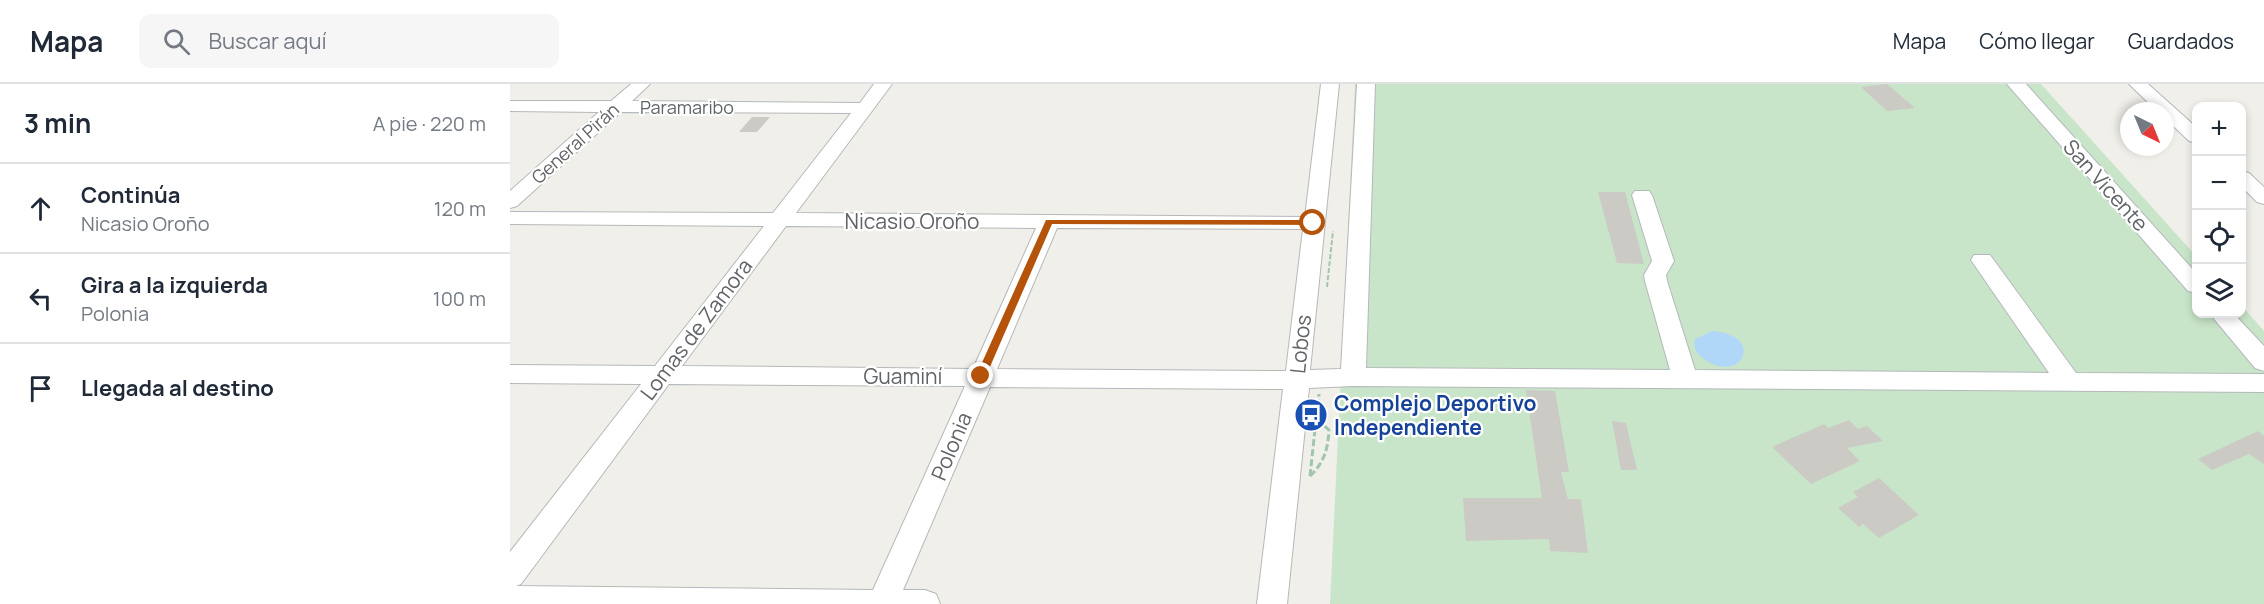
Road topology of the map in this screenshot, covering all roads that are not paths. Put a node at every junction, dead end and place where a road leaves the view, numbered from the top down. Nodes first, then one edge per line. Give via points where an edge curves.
1 (641, 84) edge
2 (883, 84) edge
3 (1330, 84) edge
4 (1366, 84) edge
5 (2016, 84) edge
6 (2138, 84) edge
7 (510, 106) edge
8 (616, 107) junction
9 (864, 108) junction
10 (2192, 133) edge
11 (2246, 182) edge
12 (1642, 195) dead end
13 (2264, 198) edge
14 (510, 202) edge
15 (510, 218) edge
16 (780, 220) junction
17 (1049, 222) junction
18 (1313, 223) junction
19 (1982, 260) dead end
20 (2192, 282) edge
21 (2225, 318) edge
22 (2264, 362) edge
23 (510, 374) edge
24 (661, 376) junction
25 (981, 376) junction
26 (1353, 377) junction
27 (1685, 379) junction
28 (1297, 380) junction
29 (2069, 382) junction
30 (2264, 383) edge
31 (510, 575) edge
32 (510, 599) edge
33 (882, 604) edge
34 (925, 604) edge
35 (1272, 604) edge

1 - 8 street, General Pirán
2 - 9 street, Lomas de Zamora
3 - 18 street, Lobos
4 - 26 street
5 - 20 street, San Vicente
6 - 10 street
7 - 8 street, Paramaribo
8 - 9 street, Paramaribo
8 - 14 street, General Pirán
9 - 16 street, Lomas de Zamora
11 - 13 street
12 - 27 street via 1662,261 1656,281
15 - 16 street, Nicasio Oroño
16 - 17 street, Nicasio Oroño
16 - 24 street, Lomas de Zamora
17 - 18 street, Nicasio Oroño
17 - 25 street, Polonia
18 - 28 street, Lobos
19 - 29 street
21 - 22 street
23 - 24 street, Guaminí
24 - 25 street, Guaminí
24 - 31 street, Lomas de Zamora
25 - 28 street, Guaminí
25 - 33 street, Polonia
26 - 27 street, Guaminí
26 - 28 street, Guaminí
27 - 29 street, Guaminí
28 - 35 street, Lobos
29 - 30 street, Guaminí
32 - 33 street
33 - 34 street

